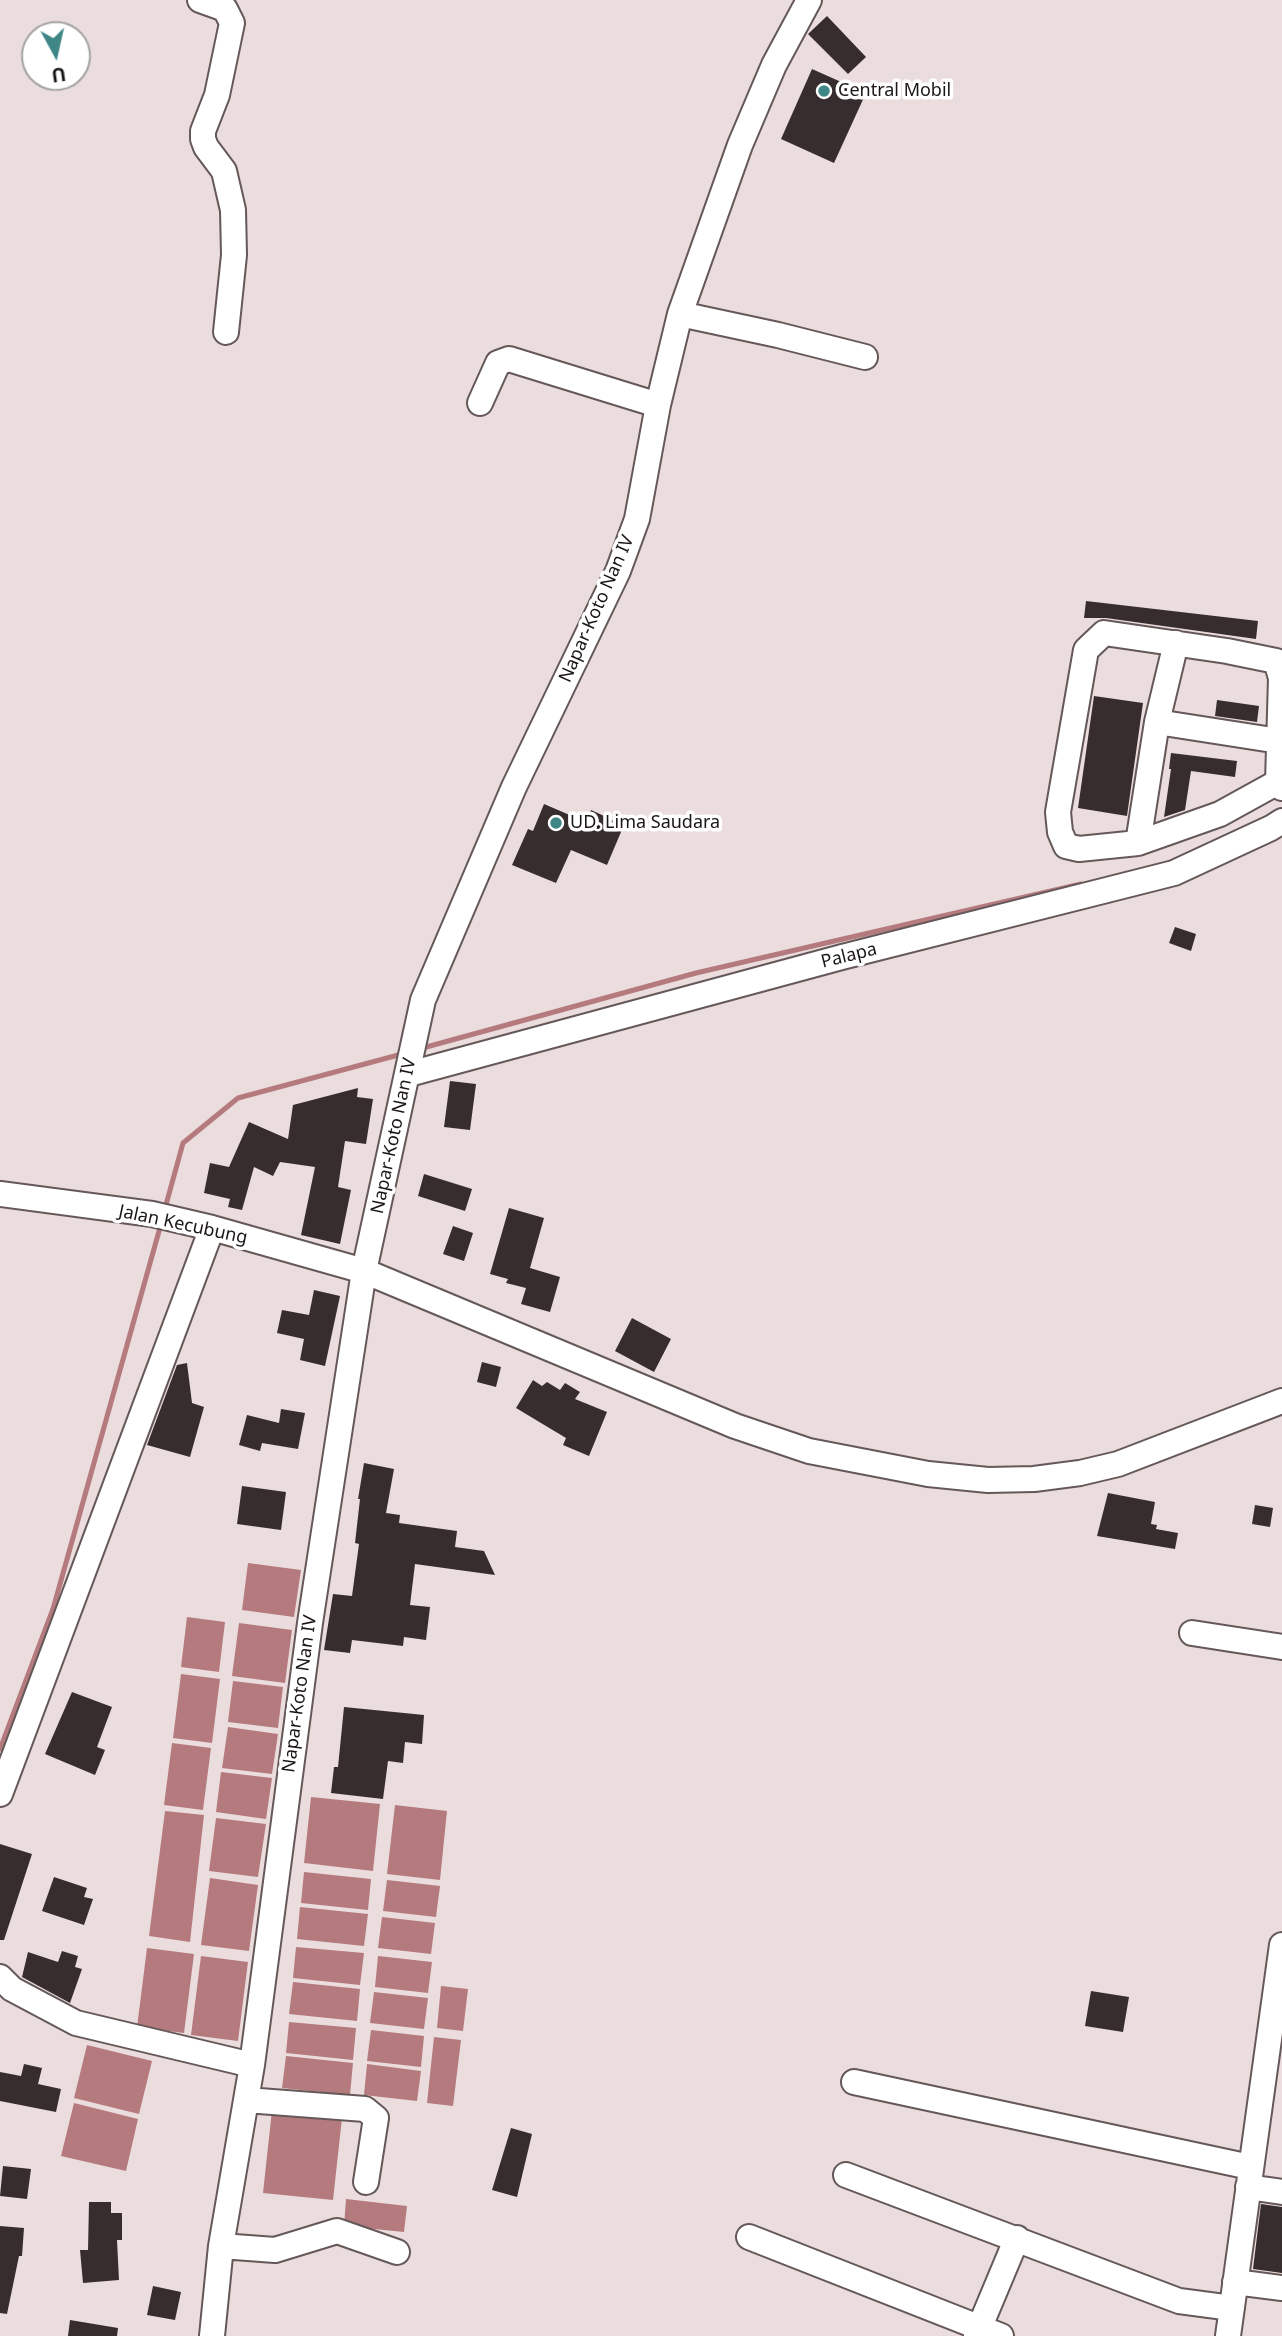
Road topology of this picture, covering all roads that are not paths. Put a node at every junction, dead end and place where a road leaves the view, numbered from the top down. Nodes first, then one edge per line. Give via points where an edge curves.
1 (201, 0) edge
2 (809, 0) edge
3 (680, 314) junction
4 (226, 332) dead end
5 (865, 357) dead end
6 (480, 403) dead end
7 (658, 405) junction
8 (1176, 643) junction
9 (1157, 722) junction
10 (1279, 741) junction
11 (1280, 785) edge
12 (1282, 821) edge
13 (1138, 843) junction
14 (409, 1071) junction
15 (0, 1194) edge
16 (212, 1228) junction
17 (364, 1271) junction
18 (1282, 1401) edge
19 (1192, 1633) dead end
20 (1282, 1647) edge
21 (0, 1794) edge
22 (1282, 1945) edge
23 (0, 1977) edge
24 (252, 2065) junction
25 (854, 2082) dead end
26 (246, 2100) junction
27 (846, 2175) dead end
28 (1249, 2177) junction
29 (366, 2182) dead end
30 (1282, 2192) edge
31 (749, 2237) dead end
32 (1017, 2238) junction
33 (221, 2246) junction
34 (397, 2252) dead end
35 (1235, 2282) junction
36 (1282, 2288) edge
37 (1232, 2308) junction
38 (986, 2333) edge
39 (212, 2336) edge
40 (1228, 2336) edge

1 - 4 street via 225,9 232,23 217,95 203,131 204,144 224,171 233,210
2 - 3 street, Napar-Koto Nan IV via 774,65 740,145
3 - 5 street
3 - 7 street, Napar-Koto Nan IV
6 - 7 street via 498,363 509,359
7 - 14 street, Napar-Koto Nan IV via 637,519 618,571 508,800 423,1000
8 - 9 street
8 - 10 street via 1276,661 1281,678
8 - 13 street via 1104,633 1086,650 1058,812 1060,832 1066,846 1079,849
9 - 10 street
9 - 13 street
10 - 11 street
11 - 13 street via 1220,814
12 - 14 street, Palapa via 1174,873
14 - 17 street, Napar-Koto Nan IV
15 - 16 street, Jalan Kecubung via 152,1214
16 - 17 street, Jalan Kecubung
16 - 21 street
17 - 18 street, Jalan Kecubung via 735,1426 809,1451 928,1474 988,1480 1080,1473 1118,1464
17 - 24 street, Napar-Koto Nan IV via 310,1623
19 - 20 street
22 - 28 street
23 - 24 street via 12,1989 76,2024
24 - 26 street, Napar-Koto Nan IV
25 - 28 street
26 - 29 street via 365,2109 376,2118
26 - 33 street, Napar-Koto Nan IV
27 - 32 street
28 - 30 street
28 - 35 street
31 - 38 street
32 - 37 street via 1180,2301
32 - 38 street
33 - 34 street via 275,2250 337,2231
33 - 39 street, Napar-Koto Nan IV
35 - 36 street
35 - 37 street
37 - 40 street

